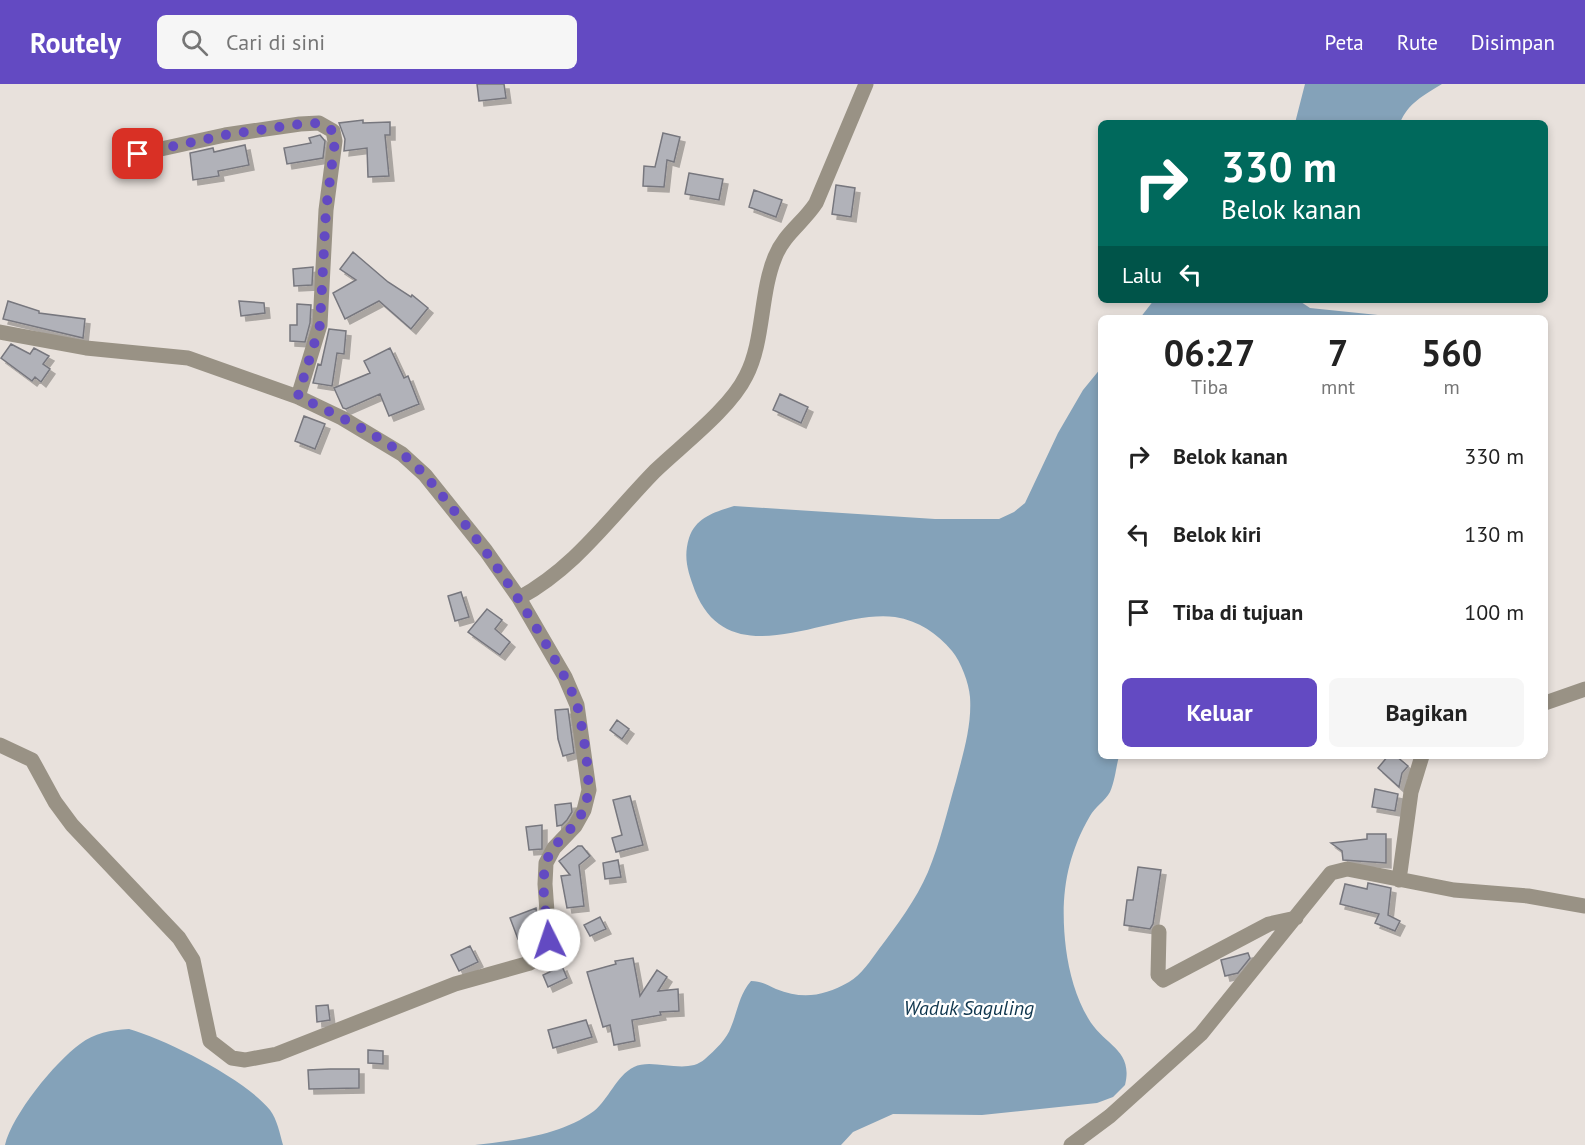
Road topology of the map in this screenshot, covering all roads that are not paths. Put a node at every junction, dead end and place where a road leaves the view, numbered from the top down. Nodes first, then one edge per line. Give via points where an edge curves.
1 (866, 84) edge
2 (138, 154) dead end
3 (0, 332) edge
4 (298, 396) junction
5 (519, 598) junction
6 (1585, 690) edge
7 (1548, 702) edge
8 (0, 744) edge
9 (1421, 759) edge
10 (1399, 880) junction
11 (1585, 906) edge
12 (1296, 918) junction
13 (1159, 932) dead end
14 (1071, 1145) edge

1 - 5 street via 816,203 788,233 774,259 746,377 733,396 655,471 561,572
2 - 4 street via 300,124 319,123 333,131 320,325
3 - 4 street via 86,348 188,358
4 - 5 street via 375,436 425,475
5 - 8 street via 577,705 589,790 575,826 546,863 549,940 545,951 530,963 455,984 277,1054 245,1060 232,1058 215,1046 206,1026 193,960 179,938 72,825 32,760
6 - 7 street
9 - 10 street via 1411,792
10 - 11 street
10 - 12 street via 1337,870
12 - 13 street via 1269,924 1163,980 1158,975
12 - 14 street via 1201,1034 1110,1116

